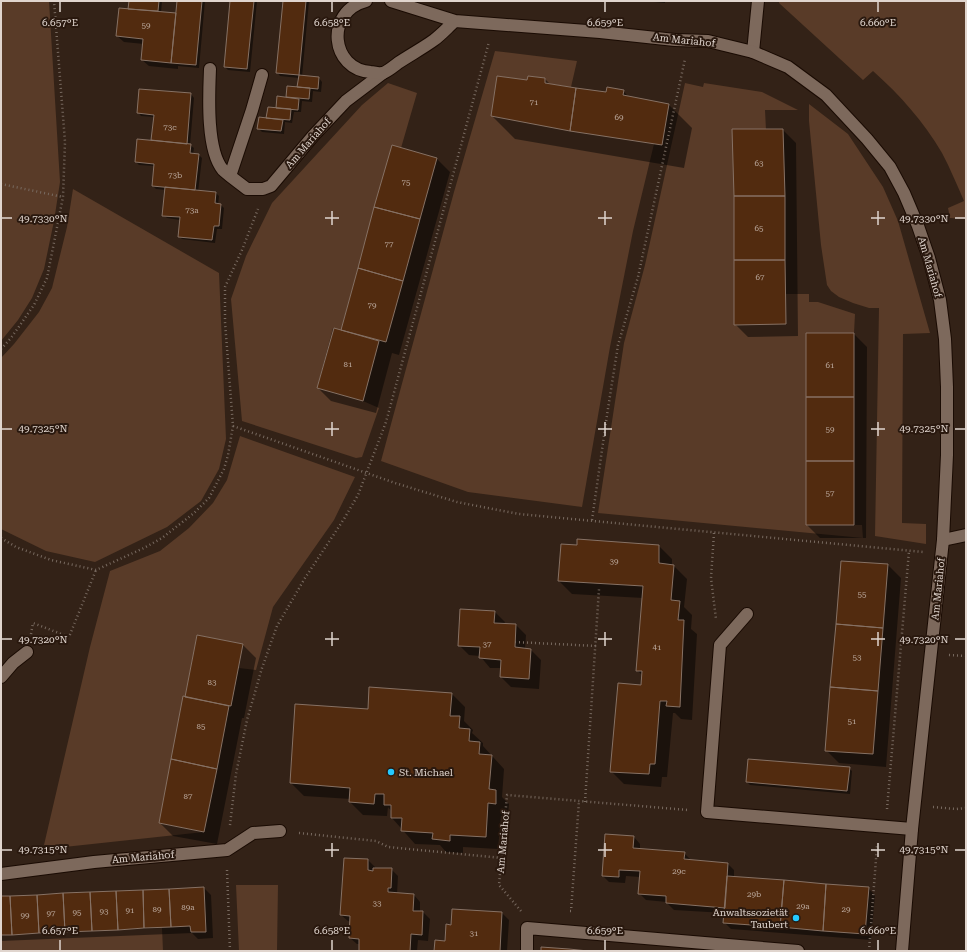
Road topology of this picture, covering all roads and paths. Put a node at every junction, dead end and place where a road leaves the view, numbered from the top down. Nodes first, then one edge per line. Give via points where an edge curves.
1 (54, 1) edge
2 (366, 1) edge
3 (391, 1) edge
4 (758, 1) edge
5 (455, 22) junction
6 (489, 42) dead end
7 (753, 52) junction
8 (685, 58) dead end
9 (210, 69) dead end
10 (383, 73) junction
11 (262, 74) dead end
12 (230, 176) junction
13 (1, 184) edge
14 (271, 186) junction
15 (63, 197) junction
16 (1, 349) edge
17 (233, 426) junction
18 (366, 473) junction
19 (592, 520) junction
20 (714, 533) junction
21 (966, 535) edge
22 (1, 538) edge
23 (943, 540) junction
24 (909, 551) junction
25 (942, 554) junction
26 (96, 570) junction
27 (599, 589) dead end
28 (747, 614) dead end
29 (515, 642) dead end
30 (720, 645) junction
31 (596, 646) junction
32 (27, 652) joint
33 (1, 677) edge
34 (579, 801) junction
35 (585, 802) junction
36 (915, 806) junction
37 (966, 808) edge
38 (682, 810) dead end
39 (878, 826) junction
40 (912, 829) junction
41 (280, 831) joint
42 (227, 850) junction
43 (502, 858) junction
44 (1, 874) edge
45 (563, 912) dead end
46 (527, 928) junction
47 (230, 951) edge
48 (527, 951) edge
49 (798, 951) edge
50 (869, 951) edge
51 (902, 951) edge

1 - 15 path via 64,142
2 - 10 street via 353,7 339,22 339,46 347,62 355,67 367,72
3 - 5 street, Am Mariahof
4 - 7 street
5 - 7 street, Am Mariahof via 708,41
5 - 10 street, Am Mariahof via 435,39
6 - 18 path via 386,422
7 - 23 street, Am Mariahof via 799,74 846,115 890,167 918,226 940,300 945,339 947,455
8 - 19 path via 638,277 618,345
9 - 12 street via 209,111 213,146 223,170
10 - 14 street, Am Mariahof via 346,101
11 - 12 street
12 - 14 street via 247,189
13 - 15 path
14 - 17 path via 256,211 225,287 225,322
15 - 16 path via 47,278 34,305
17 - 18 path
17 - 26 path via 224,469 209,498 162,538
18 - 19 path via 457,502 519,514
18 - 42 path via 358,495 344,520 277,626 247,720 236,774
19 - 20 path
20 - 24 path
20 - 30 path via 711,578
21 - 23 street
22 - 26 path via 16,547 51,560
23 - 25 street, Am Mariahof
24 - 25 path
24 - 39 path via 887,810
25 - 36 street, Am Mariahof
26 - 32 path via 69,636 33,623
27 - 31 path
28 - 30 street
29 - 31 path
30 - 39 street via 707,812
31 - 35 path
32 - 33 street
34 - 35 path
34 - 43 path, Am Mariahof via 507,795
34 - 45 path via 571,911
35 - 38 path
36 - 37 path
36 - 40 street, Am Mariahof
39 - 40 street
39 - 50 path
40 - 51 street, Am Mariahof
41 - 42 street, Am Mariahof via 253,833
41 - 43 path via 376,841 388,847
42 - 44 street, Am Mariahof via 94,862
42 - 47 path
43 - 46 path, Am Mariahof via 500,885 525,916
46 - 48 street
46 - 49 street

